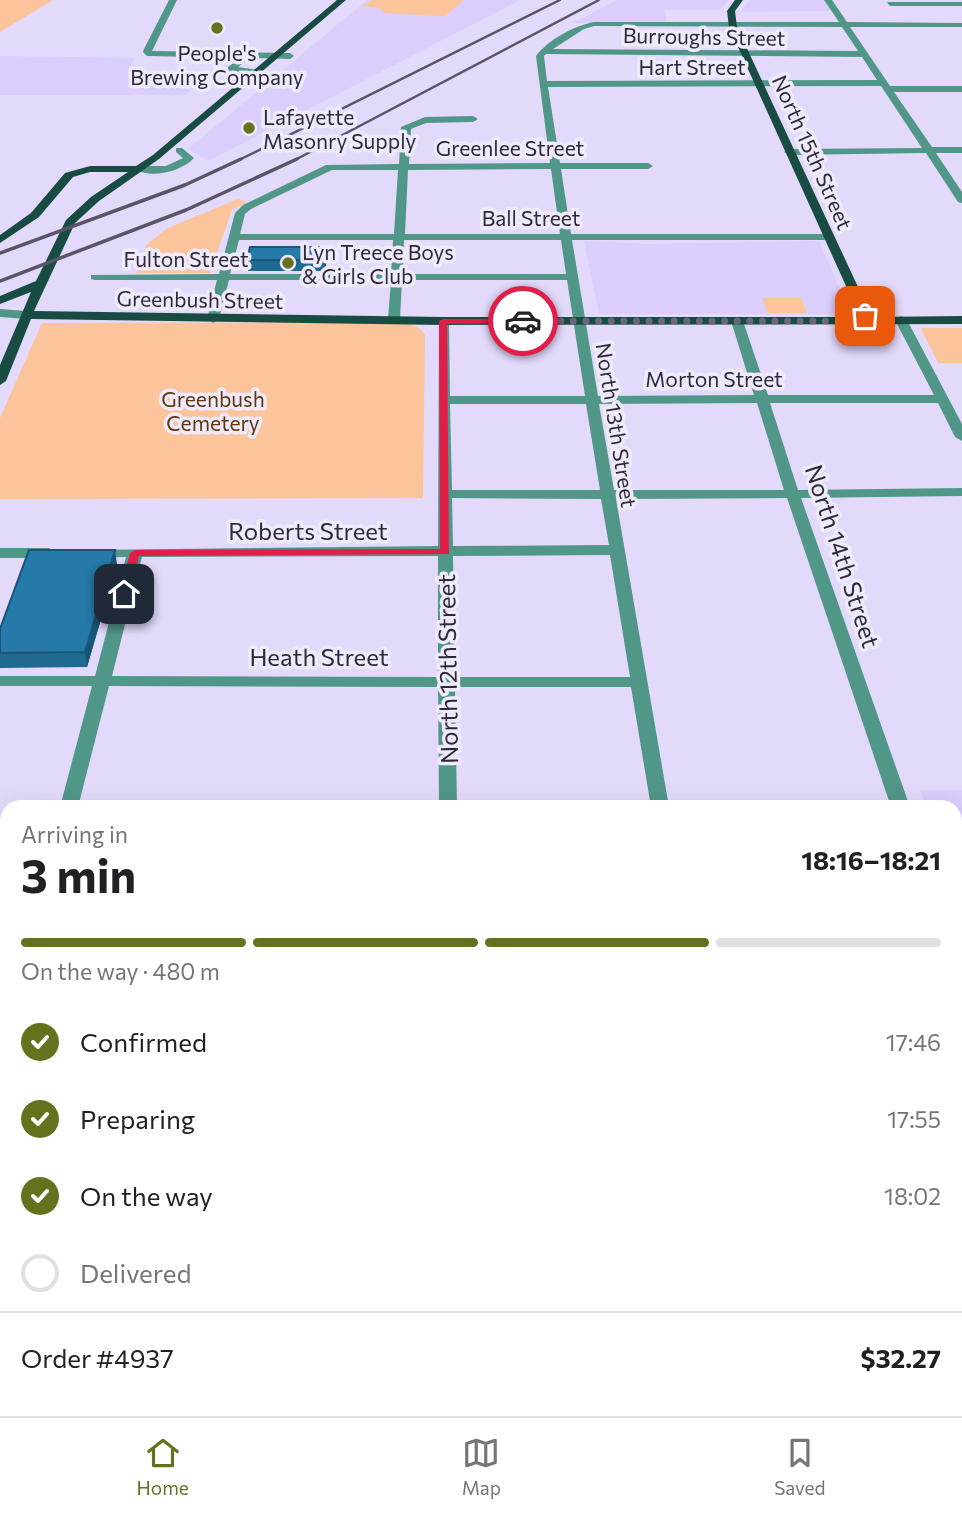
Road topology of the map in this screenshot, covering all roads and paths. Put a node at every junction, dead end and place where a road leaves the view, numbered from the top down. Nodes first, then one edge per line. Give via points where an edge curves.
1 (173, 0) edge
2 (739, 0) edge
3 (828, 0) edge
4 (345, 4) edge
5 (890, 4) dead end
6 (957, 4) edge
7 (962, 15) edge
8 (962, 25) edge
9 (733, 26) junction
10 (845, 26) junction
11 (544, 51) junction
12 (746, 54) junction
13 (864, 54) junction
14 (247, 56) junction
15 (273, 56) junction
16 (290, 56) junction
17 (254, 72) junction
18 (759, 83) junction
19 (544, 84) junction
20 (885, 86) junction
21 (962, 89) edge
22 (473, 119) dead end
23 (962, 149) edge
24 (179, 150) joint
25 (928, 150) junction
26 (789, 152) junction
27 (403, 166) junction
28 (555, 166) junction
29 (648, 166) dead end
30 (139, 169) junction
31 (962, 200) edge
32 (234, 237) junction
33 (400, 237) junction
34 (567, 237) junction
35 (829, 237) junction
36 (0, 240) edge
37 (94, 277) dead end
38 (224, 277) junction
39 (397, 277) junction
40 (572, 277) junction
41 (42, 283) junction
42 (0, 300) edge
43 (26, 315) junction
44 (0, 316) edge
45 (212, 319) junction
46 (394, 319) junction
47 (901, 320) junction
48 (962, 320) edge
49 (443, 321) junction
50 (579, 321) junction
51 (737, 321) junction
52 (868, 321) junction
53 (0, 381) edge
54 (593, 399) junction
55 (444, 400) junction
56 (763, 400) junction
57 (944, 404) junction
58 (962, 409) edge
59 (962, 437) edge
60 (962, 492) edge
61 (446, 494) junction
62 (794, 494) junction
63 (608, 495) junction
64 (616, 550) junction
65 (445, 552) junction
66 (135, 553) junction
67 (0, 554) edge
68 (447, 680) junction
69 (0, 681) edge
70 (100, 682) junction
71 (639, 682) junction
72 (71, 800) edge
73 (448, 800) edge
74 (659, 800) edge
75 (899, 800) edge

1 - 14 street via 147,52
2 - 9 main road via 731,11
3 - 10 street
4 - 15 main road
4 - 16 main road
5 - 6 street
6 - 7 street
8 - 10 street
9 - 10 street
9 - 11 street via 586,25
9 - 12 main road, North 15th Street
10 - 13 street
11 - 12 street, Burroughs Street
11 - 19 street, North 13th Street via 540,56
12 - 13 street, Burroughs Street
12 - 18 main road, North 15th Street
13 - 20 street
14 - 15 street
14 - 17 street via 231,69
15 - 16 street
15 - 17 main road
16 - 24 main road
17 - 30 main road
18 - 19 street, Hart Street
18 - 20 street, Hart Street
18 - 26 main road, North 15th Street
19 - 28 street, North 13th Street
20 - 21 street, Hart Street
20 - 25 street
22 - 27 street via 425,120 406,127
23 - 25 street
24 - 30 street via 189,158 176,167
25 - 26 street
25 - 31 street
26 - 35 main road, North 15th Street
27 - 28 street, Greenlee Street
27 - 32 street, Greenlee Street via 330,167 247,206 240,213
27 - 33 street
28 - 29 street, Greenlee Street
28 - 34 street, North 13th Street
30 - 36 main road via 90,169 69,175 34,215
30 - 41 main road via 70,222
32 - 33 street, Ball Street
32 - 38 street
33 - 34 street, Ball Street
33 - 39 street
34 - 35 street, Ball Street
34 - 40 street, North 13th Street
35 - 52 main road, North 15th Street
37 - 38 street, Fulton Street
38 - 39 street, Fulton Street
38 - 45 street
39 - 40 street, Fulton Street
39 - 46 street
40 - 50 street, North 13th Street
41 - 42 main road
41 - 43 main road
43 - 44 street
43 - 45 main road, Greenbush Street
43 - 53 main road
45 - 46 main road, Greenbush Street
46 - 49 main road, Greenbush Street
47 - 48 main road, Greenbush Street
47 - 52 main road, Greenbush Street
47 - 57 street
49 - 50 main road, Greenbush Street
49 - 55 street, North 12th Street
50 - 51 main road, Greenbush Street
50 - 54 street, North 13th Street
51 - 52 main road, Greenbush Street
51 - 56 street, North 14th Street
54 - 55 street, Morton Street
54 - 56 street, Morton Street
54 - 63 street, North 13th Street
55 - 61 street, North 12th Street
56 - 57 street, Morton Street
56 - 62 street, North 14th Street
57 - 58 street, Morton Street
57 - 59 street
60 - 62 street
61 - 63 street
61 - 65 street, North 12th Street
62 - 63 street
62 - 75 street, North 14th Street
63 - 64 street, North 13th Street
64 - 65 street, Roberts Street
64 - 71 street, North 13th Street
65 - 66 street, Roberts Street
65 - 68 street, North 12th Street
66 - 67 street, Roberts Street
66 - 70 street
68 - 70 street, Heath Street
68 - 71 street, Heath Street
68 - 73 street, North 12th Street
69 - 70 street, Heath Street
70 - 72 street
71 - 74 street, North 13th Street

